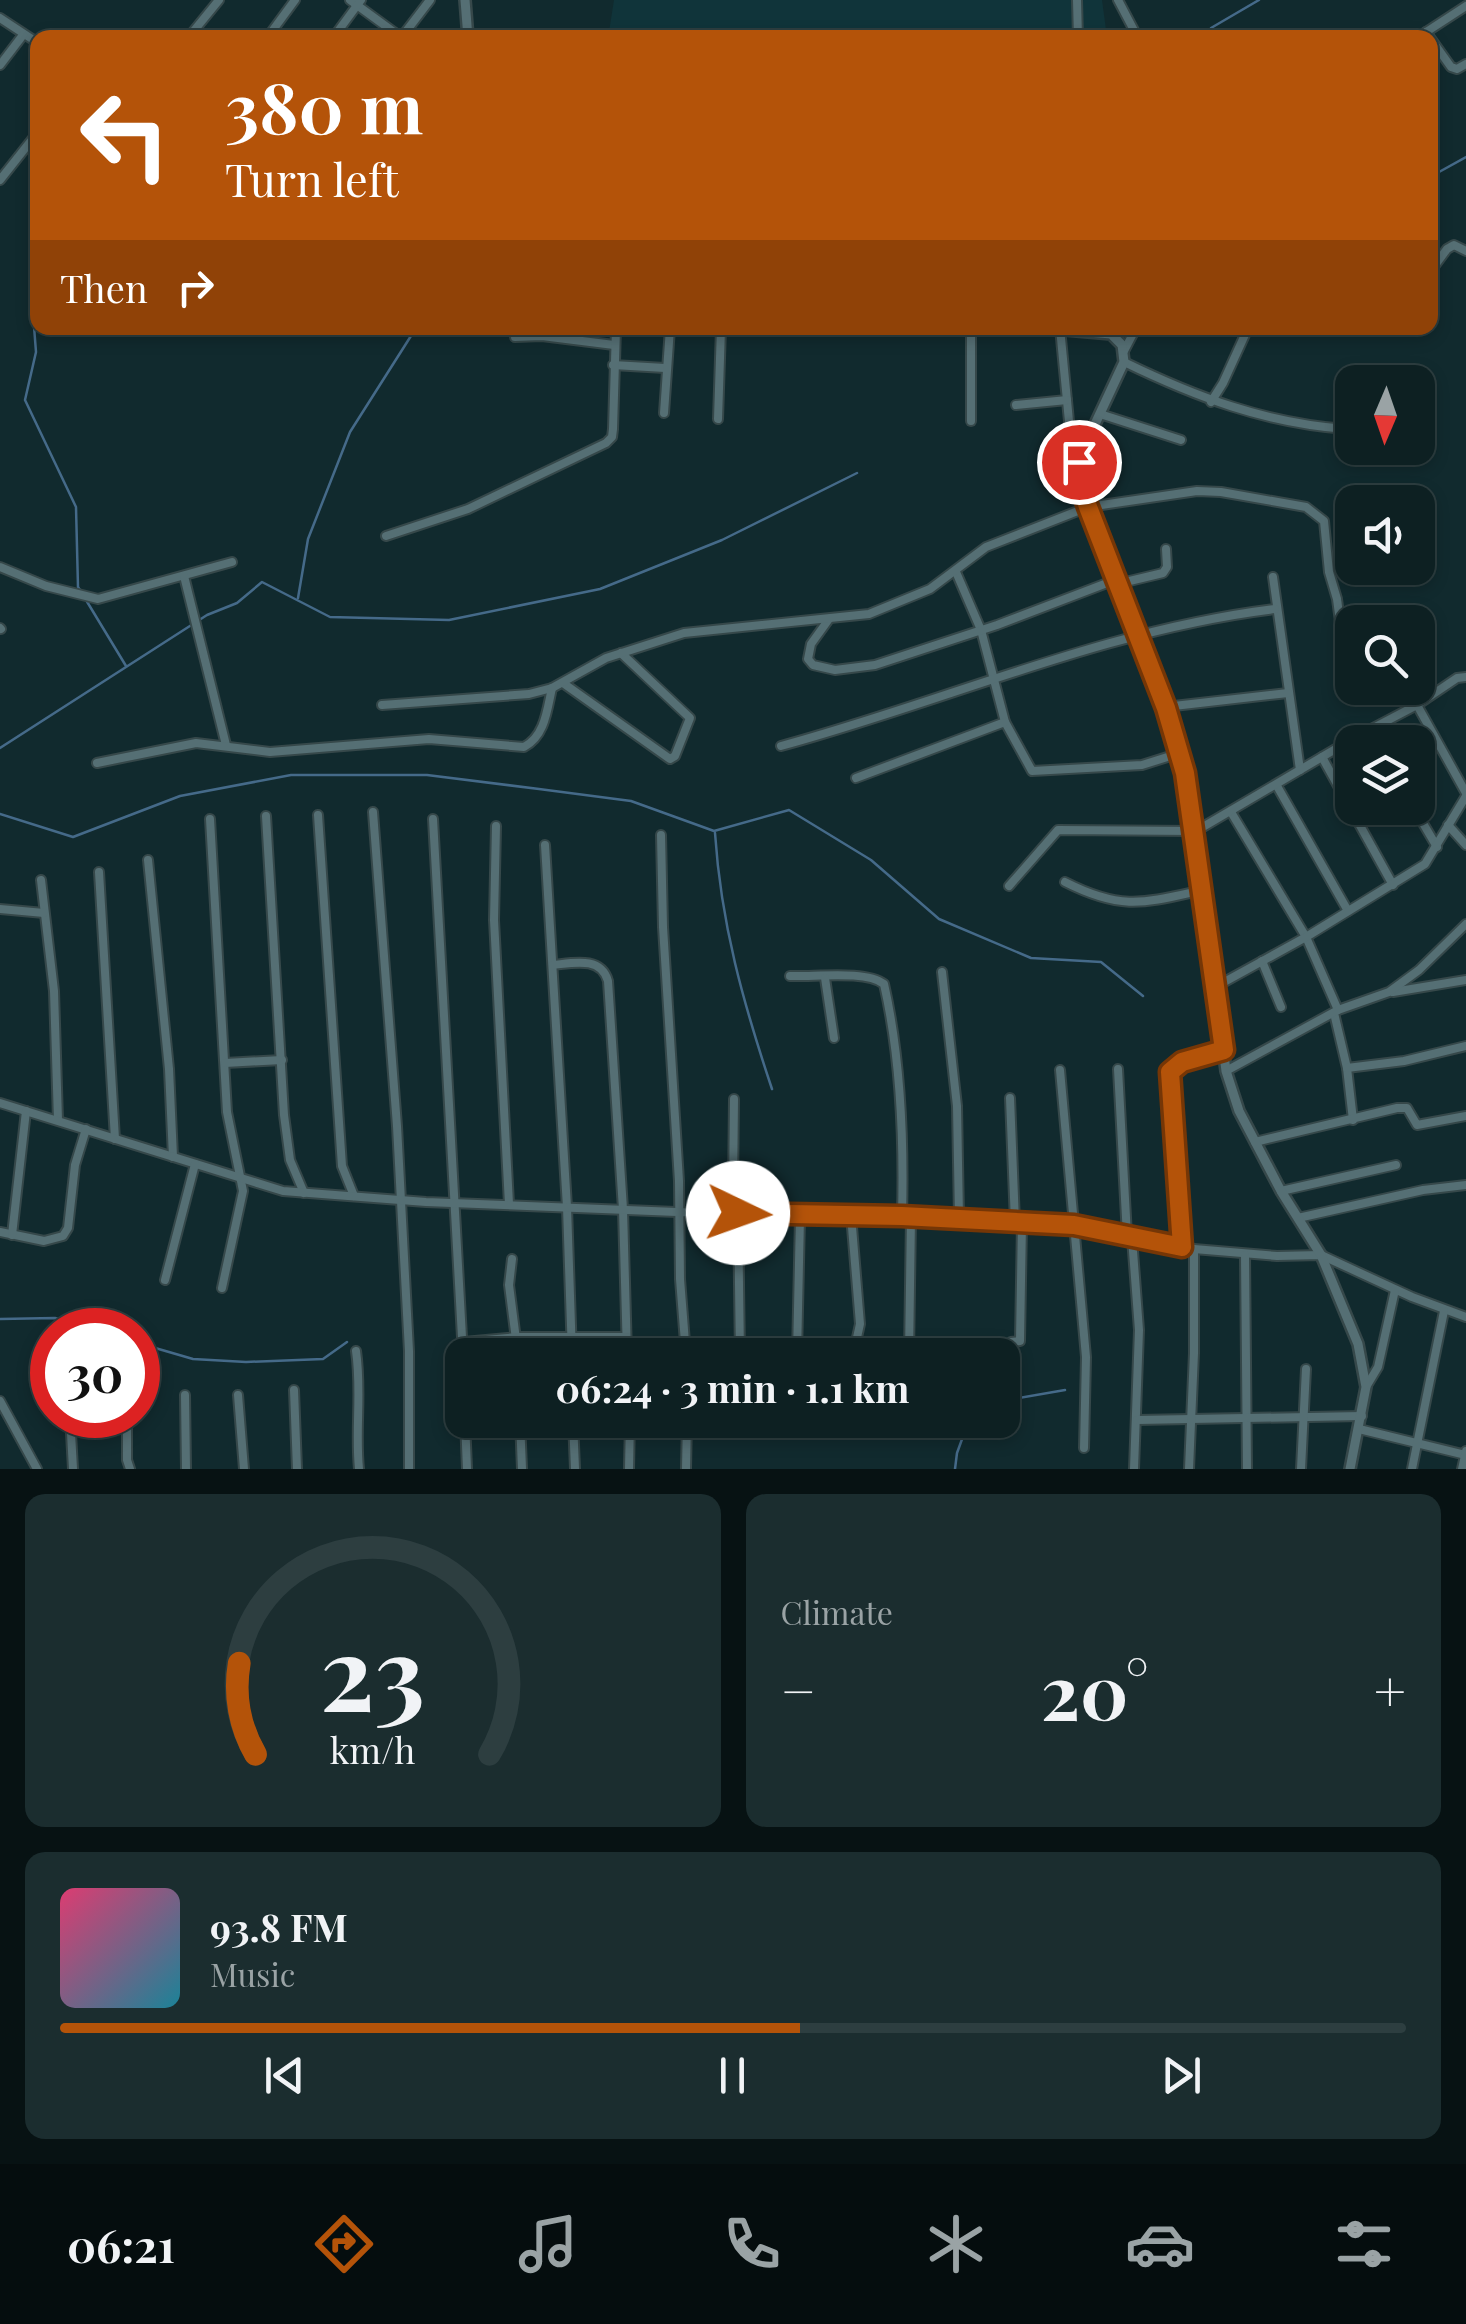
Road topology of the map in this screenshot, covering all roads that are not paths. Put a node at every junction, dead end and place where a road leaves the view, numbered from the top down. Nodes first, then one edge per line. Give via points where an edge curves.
1 (219, 0) edge
2 (295, 0) edge
3 (430, 0) edge
4 (465, 0) edge
5 (1077, 0) edge
6 (1132, 0) edge
7 (356, 2) edge
8 (1119, 2) edge
9 (1466, 6) edge
10 (0, 18) edge
11 (195, 30) edge
12 (273, 30) edge
13 (338, 30) edge
14 (393, 30) edge
15 (407, 30) edge
16 (467, 30) edge
17 (1078, 30) edge
18 (1134, 30) edge
19 (1430, 30) edge
20 (23, 36) junction
21 (30, 39) edge
22 (1438, 53) edge
23 (1466, 64) edge
24 (0, 66) edge
25 (30, 142) edge
26 (0, 180) edge
27 (1466, 251) edge
28 (1438, 260) edge
29 (615, 335) edge
30 (669, 335) edge
31 (720, 335) edge
32 (971, 335) edge
33 (1061, 335) edge
34 (1112, 335) edge
35 (1131, 335) edge
36 (1245, 335) edge
37 (515, 337) dead end
38 (614, 346) junction
39 (1124, 357) junction
40 (612, 365) junction
41 (665, 368) junction
42 (1067, 400) junction
43 (1210, 402) junction
44 (1016, 404) dead end
45 (664, 414) dead end
46 (1100, 414) junction
47 (718, 419) dead end
48 (971, 421) dead end
49 (1335, 428) edge
50 (1180, 440) dead end
51 (1079, 462) junction
52 (1088, 507) junction
53 (386, 536) dead end
54 (1166, 549) dead end
55 (232, 562) dead end
56 (0, 567) edge
57 (956, 572) junction
58 (184, 576) junction
59 (1273, 578) dead end
60 (1116, 582) junction
61 (1338, 605) edge
62 (1275, 609) junction
63 (829, 619) junction
64 (981, 630) junction
65 (1136, 634) junction
66 (621, 653) junction
67 (1466, 677) edge
68 (994, 678) junction
69 (563, 683) junction
70 (552, 688) junction
71 (1288, 692) junction
72 (1435, 693) edge
73 (382, 705) dead end
74 (1418, 705) joint
75 (1166, 708) junction
76 (1005, 722) junction
77 (1380, 725) edge
78 (226, 745) junction
79 (781, 746) dead end
80 (1335, 750) edge
81 (1180, 753) junction
82 (1322, 758) junction
83 (97, 763) dead end
84 (1300, 770) junction
85 (856, 778) dead end
86 (1277, 786) junction
87 (1466, 795) edge
88 (373, 812) dead end
89 (1231, 812) junction
90 (318, 815) dead end
91 (266, 816) dead end
92 (210, 819) dead end
93 (433, 819) dead end
94 (1424, 825) edge
95 (1448, 825) junction
96 (496, 826) dead end
97 (1196, 831) junction
98 (660, 836) dead end
99 (545, 845) dead end
100 (1466, 845) edge
101 (1437, 847) junction
102 (148, 860) dead end
103 (99, 872) dead end
104 (41, 880) dead end
105 (1066, 882) dead end
106 (1393, 885) junction
107 (1009, 886) dead end
108 (1204, 890) junction
109 (0, 909) edge
110 (1348, 911) junction
111 (44, 913) junction
112 (1466, 924) edge
113 (1306, 938) junction
114 (1262, 962) junction
115 (553, 964) junction
116 (942, 972) dead end
117 (790, 976) dead end
118 (825, 978) junction
119 (1466, 980) edge
120 (1216, 986) junction
121 (1389, 992) junction
122 (1281, 1007) dead end
123 (1336, 1012) junction
124 (834, 1038) dead end
125 (1466, 1046) edge
126 (1224, 1050) junction
127 (282, 1060) junction
128 (225, 1063) junction
129 (1347, 1068) junction
130 (1118, 1069) dead end
131 (1060, 1070) dead end
132 (1226, 1071) junction
133 (1010, 1098) dead end
134 (734, 1099) dead end
135 (0, 1103) edge
136 (26, 1111) junction
137 (1466, 1116) edge
138 (58, 1120) junction
139 (1352, 1120) junction
140 (86, 1129) junction
141 (115, 1140) junction
142 (1255, 1142) junction
143 (173, 1157) junction
144 (194, 1164) junction
145 (1396, 1165) dead end
146 (242, 1178) junction
147 (1466, 1185) edge
148 (1282, 1191) junction
149 (304, 1193) junction
150 (354, 1196) junction
151 (400, 1200) junction
152 (456, 1202) junction
153 (509, 1204) junction
154 (567, 1206) junction
155 (623, 1209) junction
156 (681, 1212) junction
157 (738, 1213) junction
158 (850, 1215) junction
159 (800, 1216) junction
160 (906, 1216) junction
161 (959, 1218) junction
162 (1298, 1218) junction
163 (1019, 1222) junction
164 (1074, 1225) junction
165 (0, 1232) edge
166 (12, 1236) junction
167 (1130, 1237) junction
168 (1182, 1247) junction
169 (1194, 1250) junction
170 (1244, 1255) junction
171 (1320, 1255) junction
172 (512, 1259) dead end
173 (165, 1280) dead end
174 (222, 1288) dead end
175 (1395, 1290) junction
176 (1444, 1311) junction
177 (1466, 1317) edge
178 (572, 1336) junction
179 (626, 1337) joint
180 (464, 1338) edge
181 (518, 1338) joint
182 (685, 1338) edge
183 (741, 1338) edge
184 (798, 1338) edge
185 (858, 1338) edge
186 (909, 1338) edge
187 (1020, 1338) edge
188 (356, 1351) dead end
189 (1306, 1369) dead end
190 (1366, 1388) junction
191 (294, 1390) dead end
192 (238, 1394) dead end
193 (185, 1395) dead end
194 (2, 1409) edge
195 (1304, 1415) junction
196 (1247, 1416) junction
197 (1362, 1416) junction
198 (1190, 1419) junction
199 (1137, 1420) junction
200 (1359, 1428) junction
201 (71, 1438) edge
202 (127, 1438) edge
203 (466, 1438) edge
204 (521, 1438) edge
205 (574, 1438) edge
206 (630, 1438) edge
207 (687, 1438) edge
208 (1417, 1441) junction
209 (1084, 1448) dead end
210 (1466, 1454) edge
211 (38, 1469) edge
212 (73, 1469) edge
213 (130, 1469) edge
214 (186, 1469) edge
215 (244, 1469) edge
216 (297, 1469) edge
217 (359, 1469) edge
218 (408, 1469) edge
219 (467, 1469) edge
220 (522, 1469) edge
221 (575, 1469) edge
222 (629, 1469) edge
223 (686, 1469) edge
224 (1134, 1469) edge
225 (1189, 1469) edge
226 (1248, 1469) edge
227 (1301, 1469) edge
228 (1350, 1469) edge
229 (1412, 1469) edge
230 (1462, 1469) edge

1 - 11 street
2 - 12 street
3 - 15 street
4 - 16 street
5 - 17 street
6 - 8 street
7 - 13 street
7 - 14 street
8 - 18 street
9 - 19 street
10 - 20 street
20 - 21 street
20 - 24 street
22 - 23 street via 1451,67
25 - 26 street
27 - 28 street via 1454,245
29 - 38 street
30 - 41 street
31 - 47 street
32 - 48 street
33 - 42 street
34 - 39 street
35 - 39 street
36 - 43 street
37 - 38 street
38 - 40 street
39 - 43 street
39 - 46 street
40 - 41 street
40 - 53 street via 613,429 606,443 468,509
41 - 45 street
42 - 44 street
42 - 51 street
43 - 49 street
46 - 50 street
46 - 51 street
51 - 52 street
52 - 57 street via 986,547
52 - 60 street
52 - 61 street via 1197,491 1306,507 1328,532
54 - 60 street via 1163,573
55 - 58 street
56 - 58 street via 98,599
57 - 63 street via 869,614
57 - 64 street
58 - 78 street
59 - 62 street
60 - 64 street
60 - 65 street
62 - 65 street
62 - 71 street
63 - 64 street via 808,658 821,668 875,665
63 - 66 street via 684,633
64 - 68 street
65 - 68 street
65 - 75 street
66 - 69 street
66 - 69 street via 690,718 670,759
67 - 72 street
68 - 76 street
68 - 79 street
69 - 70 street
70 - 73 street
70 - 78 street via 539,734 524,747 429,739 270,752
71 - 75 street
71 - 84 street
74 - 77 street
74 - 87 street
75 - 81 street
76 - 81 street via 1032,770 1142,766
76 - 85 street
78 - 83 street via 196,742
80 - 82 street
81 - 97 street
82 - 84 street
82 - 106 street
84 - 86 street
86 - 89 street
86 - 110 street
87 - 95 street
88 - 151 street
89 - 97 street
89 - 113 street
90 - 150 street via 342,1166
91 - 127 street
92 - 128 street
93 - 152 street
94 - 101 street
95 - 100 street
95 - 101 street
96 - 153 street via 494,920
97 - 107 street via 1058,830
97 - 108 street
98 - 156 street
99 - 115 street
101 - 106 street via 1425,864
102 - 143 street
103 - 141 street
104 - 111 street
105 - 108 street via 1126,903
106 - 110 street
108 - 120 street
109 - 111 street
110 - 113 street
111 - 138 street
112 - 121 street
113 - 114 street
113 - 123 street
114 - 120 street
114 - 122 street
115 - 154 street
115 - 155 street via 594,964 606,972
116 - 161 street via 957,1106
117 - 118 street
118 - 124 street
118 - 160 street via 858,976 884,984
119 - 121 street
120 - 126 street
121 - 123 street
123 - 129 street
123 - 132 street
125 - 129 street
126 - 132 street
126 - 168 street via 1170,1072
127 - 128 street
127 - 149 street via 290,1160
128 - 146 street via 230,1136
129 - 139 street
130 - 167 street
131 - 164 street
132 - 142 street
133 - 163 street
134 - 157 street
135 - 136 street
136 - 138 street
136 - 166 street
137 - 139 street via 1417,1125 1402,1107
138 - 140 street
139 - 142 street
140 - 141 street
140 - 166 street via 63,1236
141 - 143 street
142 - 148 street
143 - 144 street
144 - 146 street
144 - 173 street
145 - 148 street
146 - 149 street
146 - 174 street
147 - 162 street
148 - 162 street
149 - 150 street
150 - 151 street
151 - 152 street
151 - 218 street
152 - 153 street
152 - 180 street
153 - 154 street
154 - 155 street
154 - 178 street
155 - 156 street
155 - 179 street
156 - 157 street
156 - 182 street
157 - 159 street
157 - 183 street
158 - 159 street
158 - 160 street
158 - 185 street
159 - 184 street
160 - 161 street
160 - 186 street
161 - 163 street
162 - 171 street
163 - 164 street
163 - 187 street
164 - 167 street
164 - 209 street via 1086,1357
165 - 166 street
167 - 168 street
167 - 199 street
168 - 169 street
169 - 170 street
169 - 198 street
170 - 171 street
170 - 196 street
171 - 175 street
171 - 190 street via 1352,1326
172 - 181 street
175 - 176 street
175 - 190 street via 1378,1367
176 - 177 street
176 - 208 street
178 - 179 street
178 - 181 street
188 - 217 street
189 - 195 street
190 - 197 street
191 - 216 street
192 - 215 street
193 - 214 street
194 - 211 street
195 - 196 street
195 - 197 street
195 - 227 street
196 - 198 street
196 - 226 street
197 - 200 street
198 - 199 street
198 - 225 street
199 - 224 street
200 - 208 street
200 - 228 street
201 - 212 street
202 - 213 street
203 - 219 street
204 - 220 street
205 - 221 street
206 - 222 street
207 - 223 street
208 - 210 street
208 - 229 street
210 - 230 street

